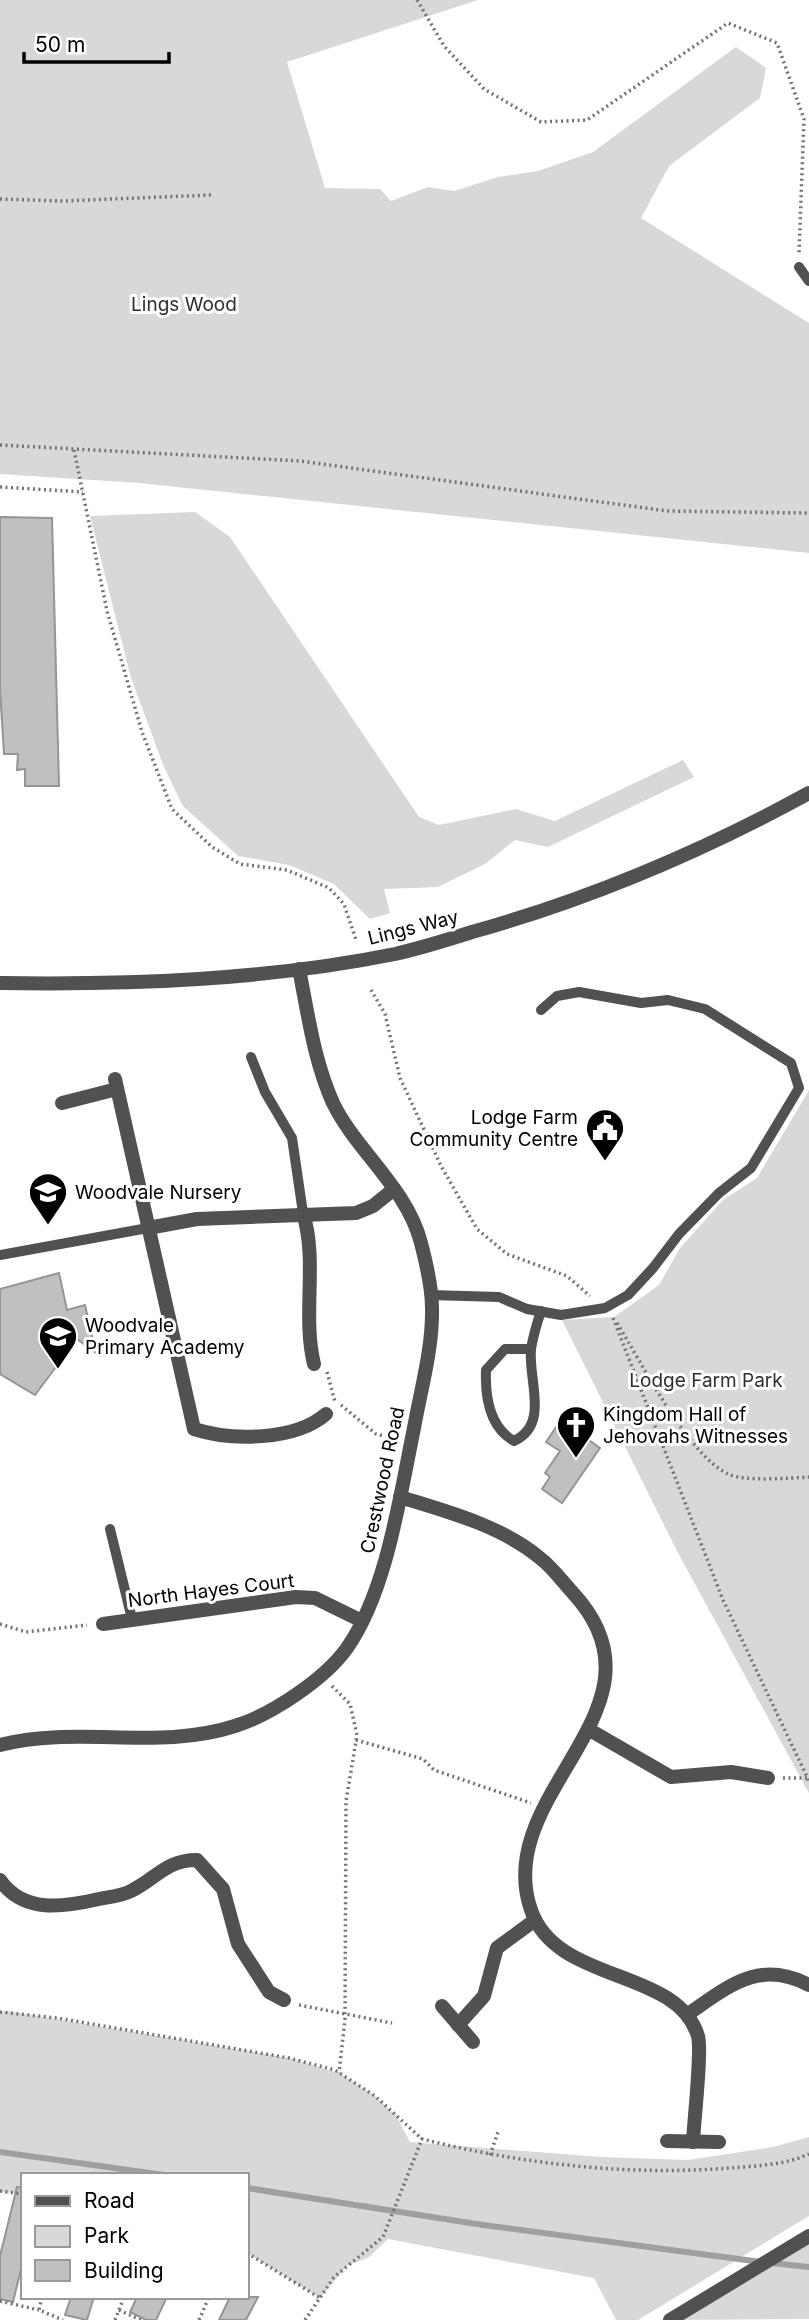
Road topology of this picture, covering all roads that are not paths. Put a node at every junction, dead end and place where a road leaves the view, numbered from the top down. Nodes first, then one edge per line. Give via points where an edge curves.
1 (799, 267) road end
2 (809, 281) edge
3 (809, 793) edge
4 (299, 970) junction
5 (0, 983) edge
6 (541, 1010) dead end
7 (251, 1057) dead end
8 (62, 1102) dead end
9 (394, 1189) junction
10 (303, 1213) junction
11 (148, 1228) junction
12 (0, 1255) edge
13 (430, 1295) junction
14 (541, 1311) junction
15 (531, 1349) junction
16 (314, 1364) dead end
17 (326, 1415) dead end
18 (400, 1497) junction
19 (110, 1529) dead end
20 (132, 1619) junction
21 (362, 1621) junction
22 (103, 1624) road end
23 (588, 1729) junction
24 (0, 1745) edge
25 (768, 1778) road end
26 (1, 1883) edge
27 (535, 1920) junction
28 (809, 1985) edge
29 (284, 2000) road end
30 (442, 2006) dead end
31 (688, 2014) junction
32 (458, 2025) junction
33 (473, 2042) dead end
34 (667, 2141) dead end
35 (693, 2142) junction
36 (719, 2143) dead end
37 (809, 2236) edge
38 (670, 2320) edge

1 - 2 lane
3 - 4 street, Lings Way via 691,854 523,918 398,953
4 - 5 street, Lings Way via 201,979
4 - 9 street, Crestwood Road via 314,1047 334,1104
6 - 14 lane via 557,996 579,992 641,1003 668,999 705,1009 791,1063 799,1088 751,1168 679,1234 628,1295 605,1308 561,1315
7 - 10 lane via 265,1093 292,1138
8 - 11 street via 116,1084
9 - 10 street via 356,1213
9 - 13 street, Crestwood Road via 420,1240
10 - 11 street via 197,1219
10 - 16 street via 307,1225 308,1338
11 - 12 lane
11 - 17 street via 194,1429 217,1437 242,1438 314,1424
13 - 14 lane via 499,1297
13 - 18 street, Crestwood Road via 424,1371
14 - 15 lane
15 - 15 lane via 535,1418 525,1436 514,1441 502,1434 491,1412 486,1370 505,1349
18 - 21 street, Crestwood Road via 384,1564
18 - 23 street via 470,1518 540,1557 587,1608 606,1651 605,1689
19 - 20 lane
20 - 21 street, North Hayes Court via 296,1597 315,1598
20 - 22 street, North Hayes Court
21 - 24 street, Crestwood Road via 346,1649 320,1676 237,1726 190,1737 90,1734 33,1737
23 - 25 street via 671,1777 731,1772
23 - 27 street via 543,1806 526,1855
26 - 29 street via 19,1898 65,1906 128,1893 177,1860 197,1860 223,1889 238,1944 269,1992
27 - 31 street via 576,1959 668,1998
27 - 32 street via 497,1948 484,1996
28 - 31 street via 788,1974 756,1976 731,1984
30 - 32 street
31 - 35 street via 699,2038
32 - 33 street
34 - 35 street
35 - 36 street
37 - 38 street

